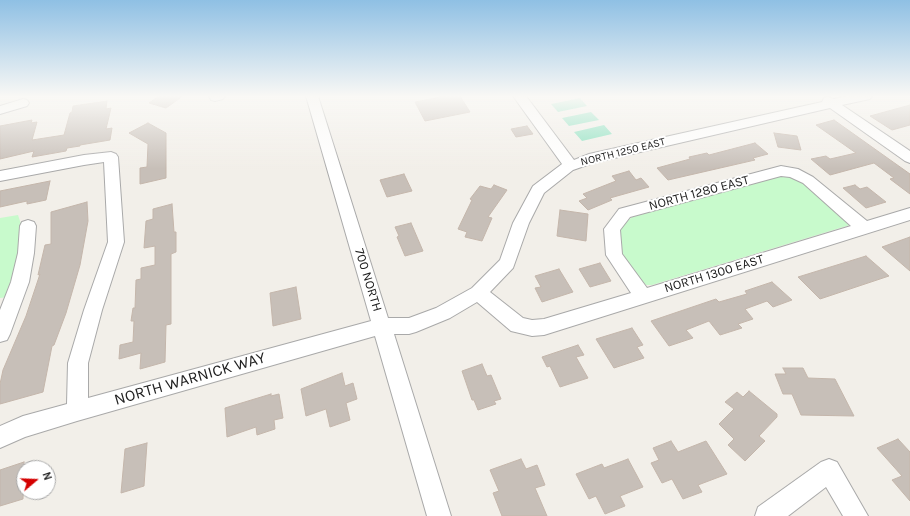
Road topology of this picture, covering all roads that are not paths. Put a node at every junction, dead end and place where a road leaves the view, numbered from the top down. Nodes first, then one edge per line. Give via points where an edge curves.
1 (319, 120) edge
2 (536, 120) edge
3 (765, 120) edge
4 (855, 120) edge
5 (910, 158) edge
6 (570, 166) junction
7 (0, 176) edge
8 (910, 214) edge
9 (28, 226) dead end
10 (864, 228) junction
11 (478, 293) junction
12 (643, 296) junction
13 (382, 326) junction
14 (0, 334) edge
15 (77, 411) junction
16 (0, 437) edge
17 (439, 516) edge
18 (767, 516) edge
19 (856, 516) edge

1 - 13 street, 700 NORTH
2 - 6 street
3 - 6 street, NORTH 1250 EAST via 589,159
4 - 5 street
6 - 11 street via 538,190 521,223 507,263
7 - 15 street via 111,157 116,242 78,363
8 - 10 street, NORTH 1300 EAST
9 - 14 street via 20,282
10 - 12 street, NORTH 1300 EAST
10 - 12 street, NORTH 1280 EAST via 808,180 793,172 781,171 625,213 612,229 614,254
11 - 12 street, NORTH 1300 EAST via 518,325 532,328 544,327
11 - 13 street via 443,313 409,326
13 - 15 street, NORTH WARNICK WAY
13 - 17 street, 700 NORTH
15 - 16 street, NORTH WARNICK WAY via 23,427
18 - 19 street via 829,470

